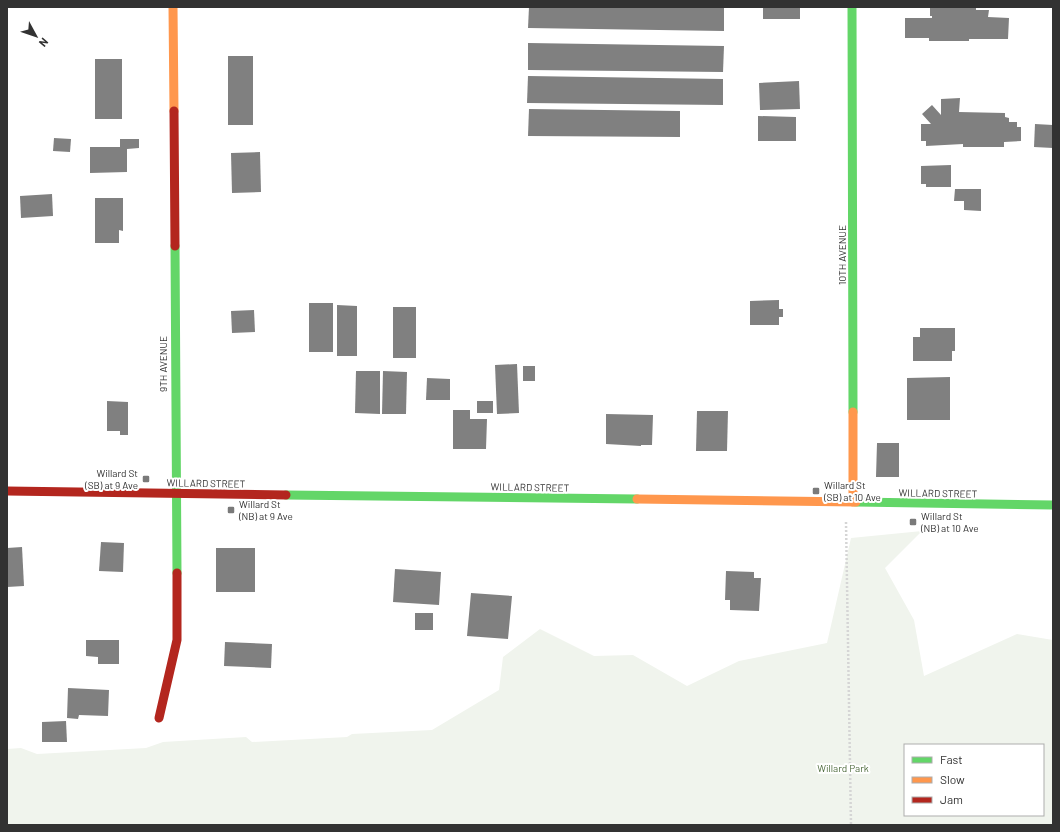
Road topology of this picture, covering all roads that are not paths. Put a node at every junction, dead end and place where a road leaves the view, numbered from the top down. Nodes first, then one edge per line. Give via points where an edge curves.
1 (173, 7) edge
2 (852, 7) edge
3 (7, 491) edge
4 (176, 494) junction
5 (850, 503) junction
6 (1053, 505) edge
7 (159, 718) dead end

1 - 4 street, 9TH AVENUE
2 - 5 street, 10TH AVENUE
3 - 4 street, WILLARD STREET
4 - 5 street, WILLARD STREET
4 - 7 street, 9TH AVENUE via 177,640
5 - 6 street, WILLARD STREET

